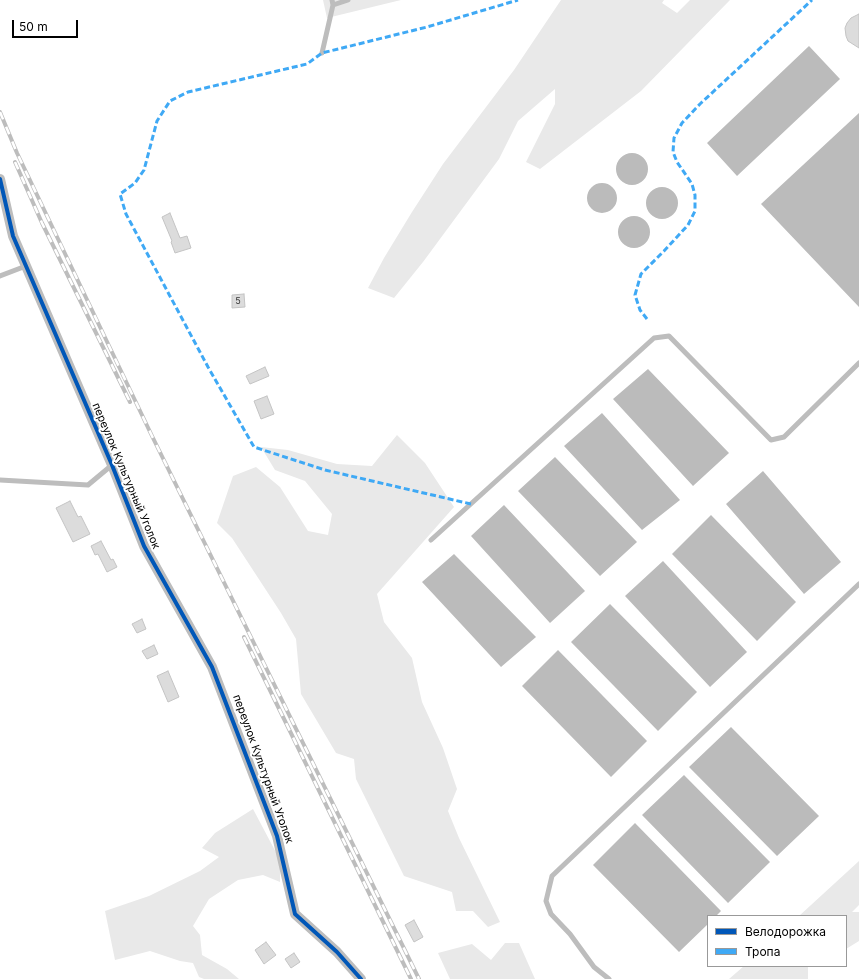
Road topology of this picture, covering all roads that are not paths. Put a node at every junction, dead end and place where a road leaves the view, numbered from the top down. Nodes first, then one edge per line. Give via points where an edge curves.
1 (348, 0) edge
2 (332, 3) edge
3 (322, 53) dead end
4 (0, 179) edge
5 (26, 266) junction
6 (0, 276) edge
7 (859, 363) edge
8 (112, 465) junction
9 (0, 480) edge
10 (432, 540) dead end
11 (859, 584) edge
12 (361, 979) edge
13 (609, 979) edge

1 - 2 lane
2 - 3 lane
4 - 5 street, переулок Культурный Уголок via 13,236
5 - 6 lane
5 - 8 street, переулок Культурный Уголок
7 - 10 lane via 784,437 771,440 668,336 654,338
8 - 9 lane via 88,485
8 - 12 street, переулок Культурный Уголок via 144,546 212,667 277,836 295,914
11 - 13 lane via 552,876 546,901 551,914 594,966

